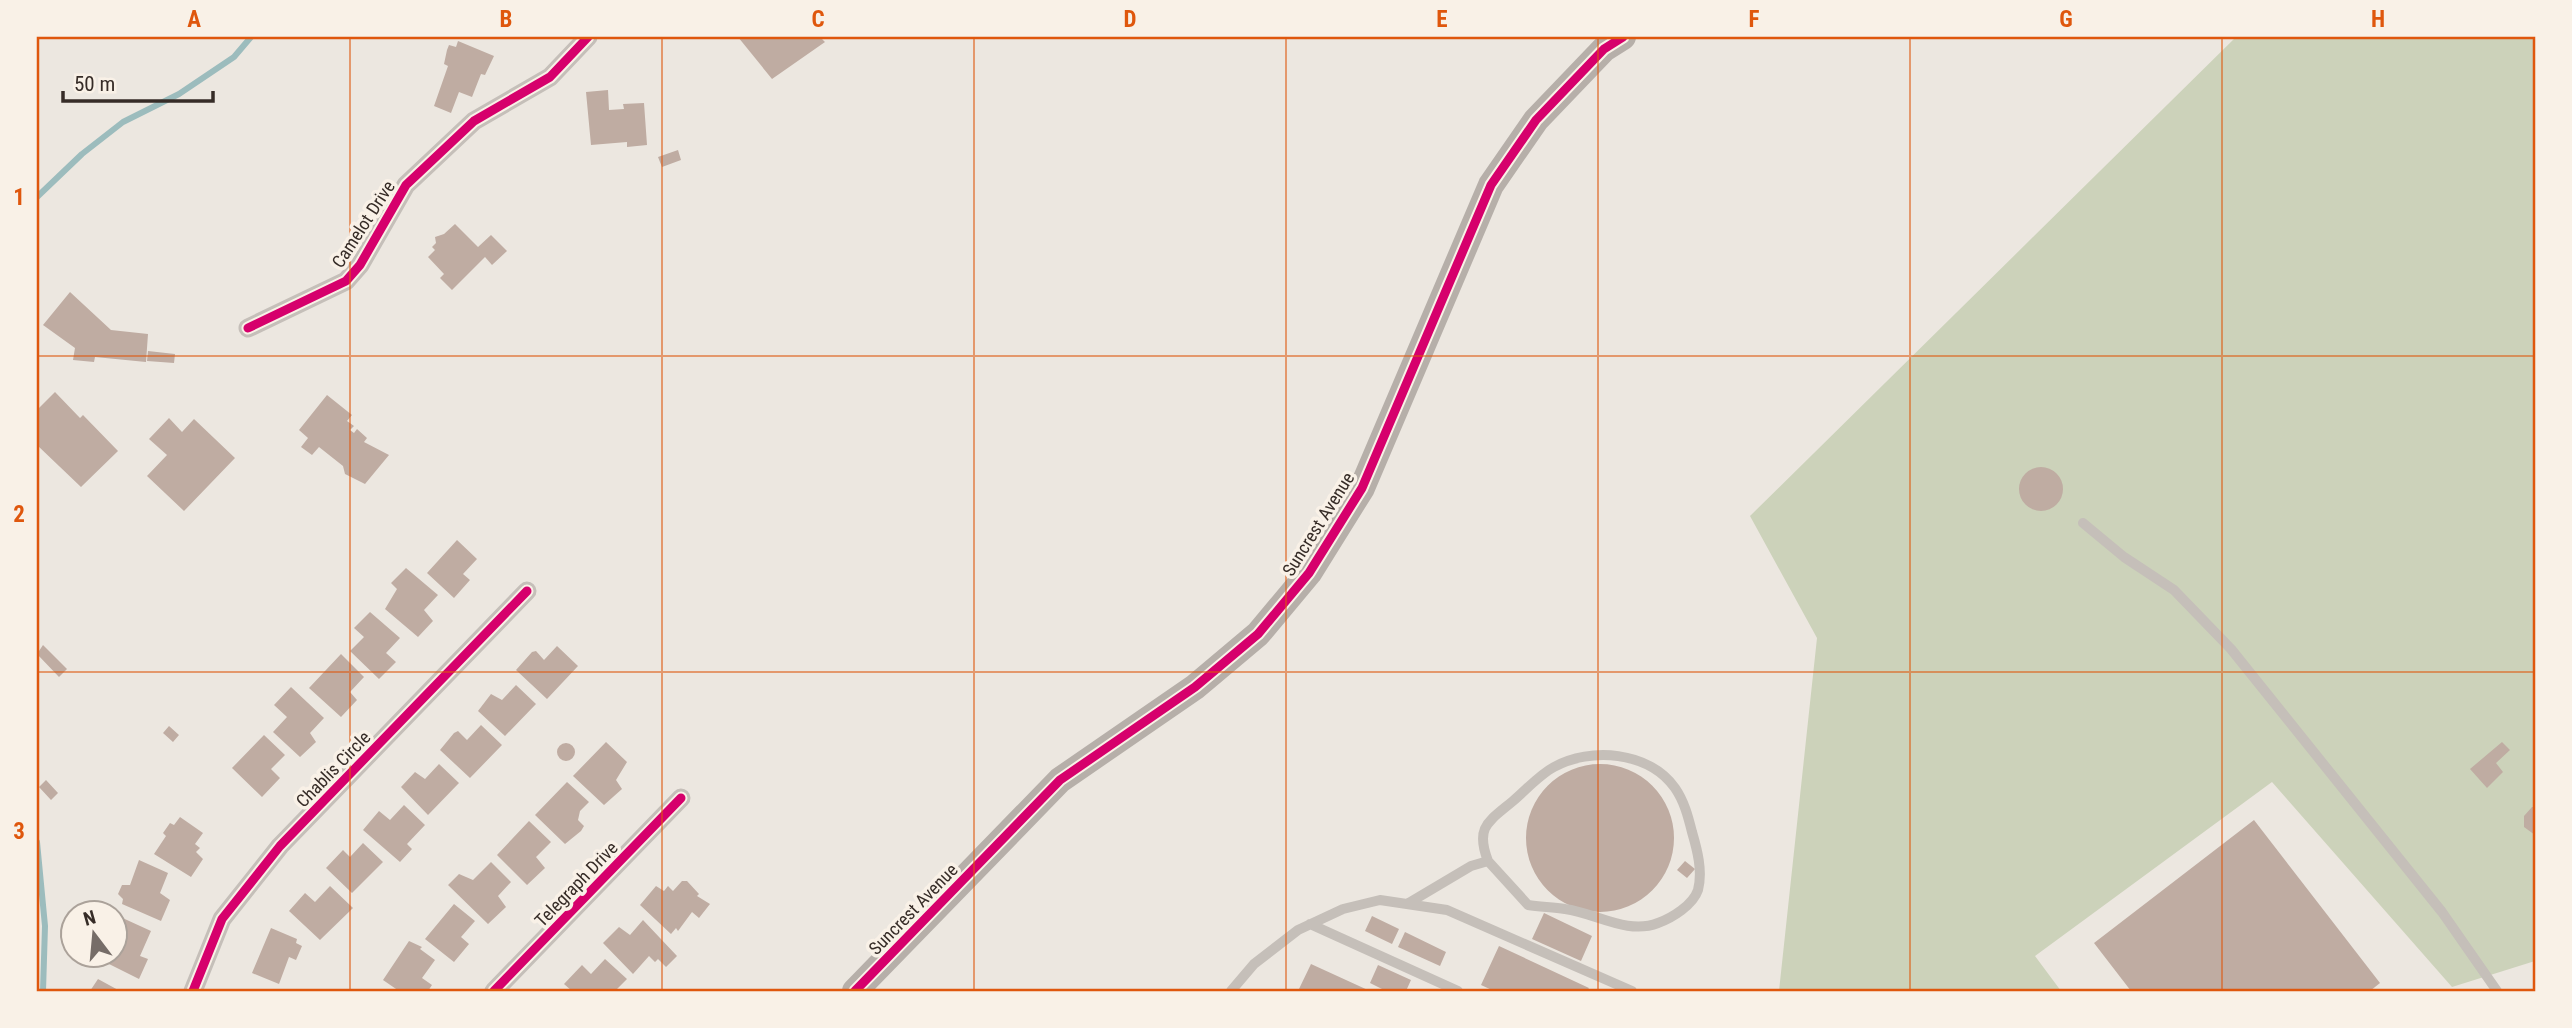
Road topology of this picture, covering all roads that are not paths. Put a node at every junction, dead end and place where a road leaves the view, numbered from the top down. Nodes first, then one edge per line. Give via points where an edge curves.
1 (587, 37) edge
2 (1623, 37) edge
3 (248, 328) dead end
4 (2083, 523) dead end
5 (527, 591) dead end
6 (681, 798) dead end
7 (1488, 861) junction
8 (1407, 904) junction
9 (1310, 924) junction
10 (193, 991) edge
11 (494, 991) edge
12 (855, 991) edge
13 (1231, 991) edge
14 (1458, 991) edge
15 (1632, 991) edge
16 (2497, 991) edge

1 - 3 street, Camelot Drive via 550,78 474,121 407,185 346,281
2 - 12 street, Suncrest Avenue via 1604,49 1536,120 1491,185 1362,488 1309,573 1258,634 1195,687 1060,780
4 - 16 lane via 2174,590 2231,649 2442,912
5 - 10 street, Chablis Circle via 280,846 222,919
6 - 11 street, Telegraph Drive
7 - 7 lane via 1528,905 1567,909 1632,927 1657,923 1684,909 1697,892 1696,846 1685,806 1673,785 1648,765 1619,754 1553,767 1488,821 1481,843
7 - 8 lane via 1471,866
8 - 9 lane via 1380,900
8 - 15 lane via 1447,910
9 - 13 lane via 1254,964
9 - 14 lane

